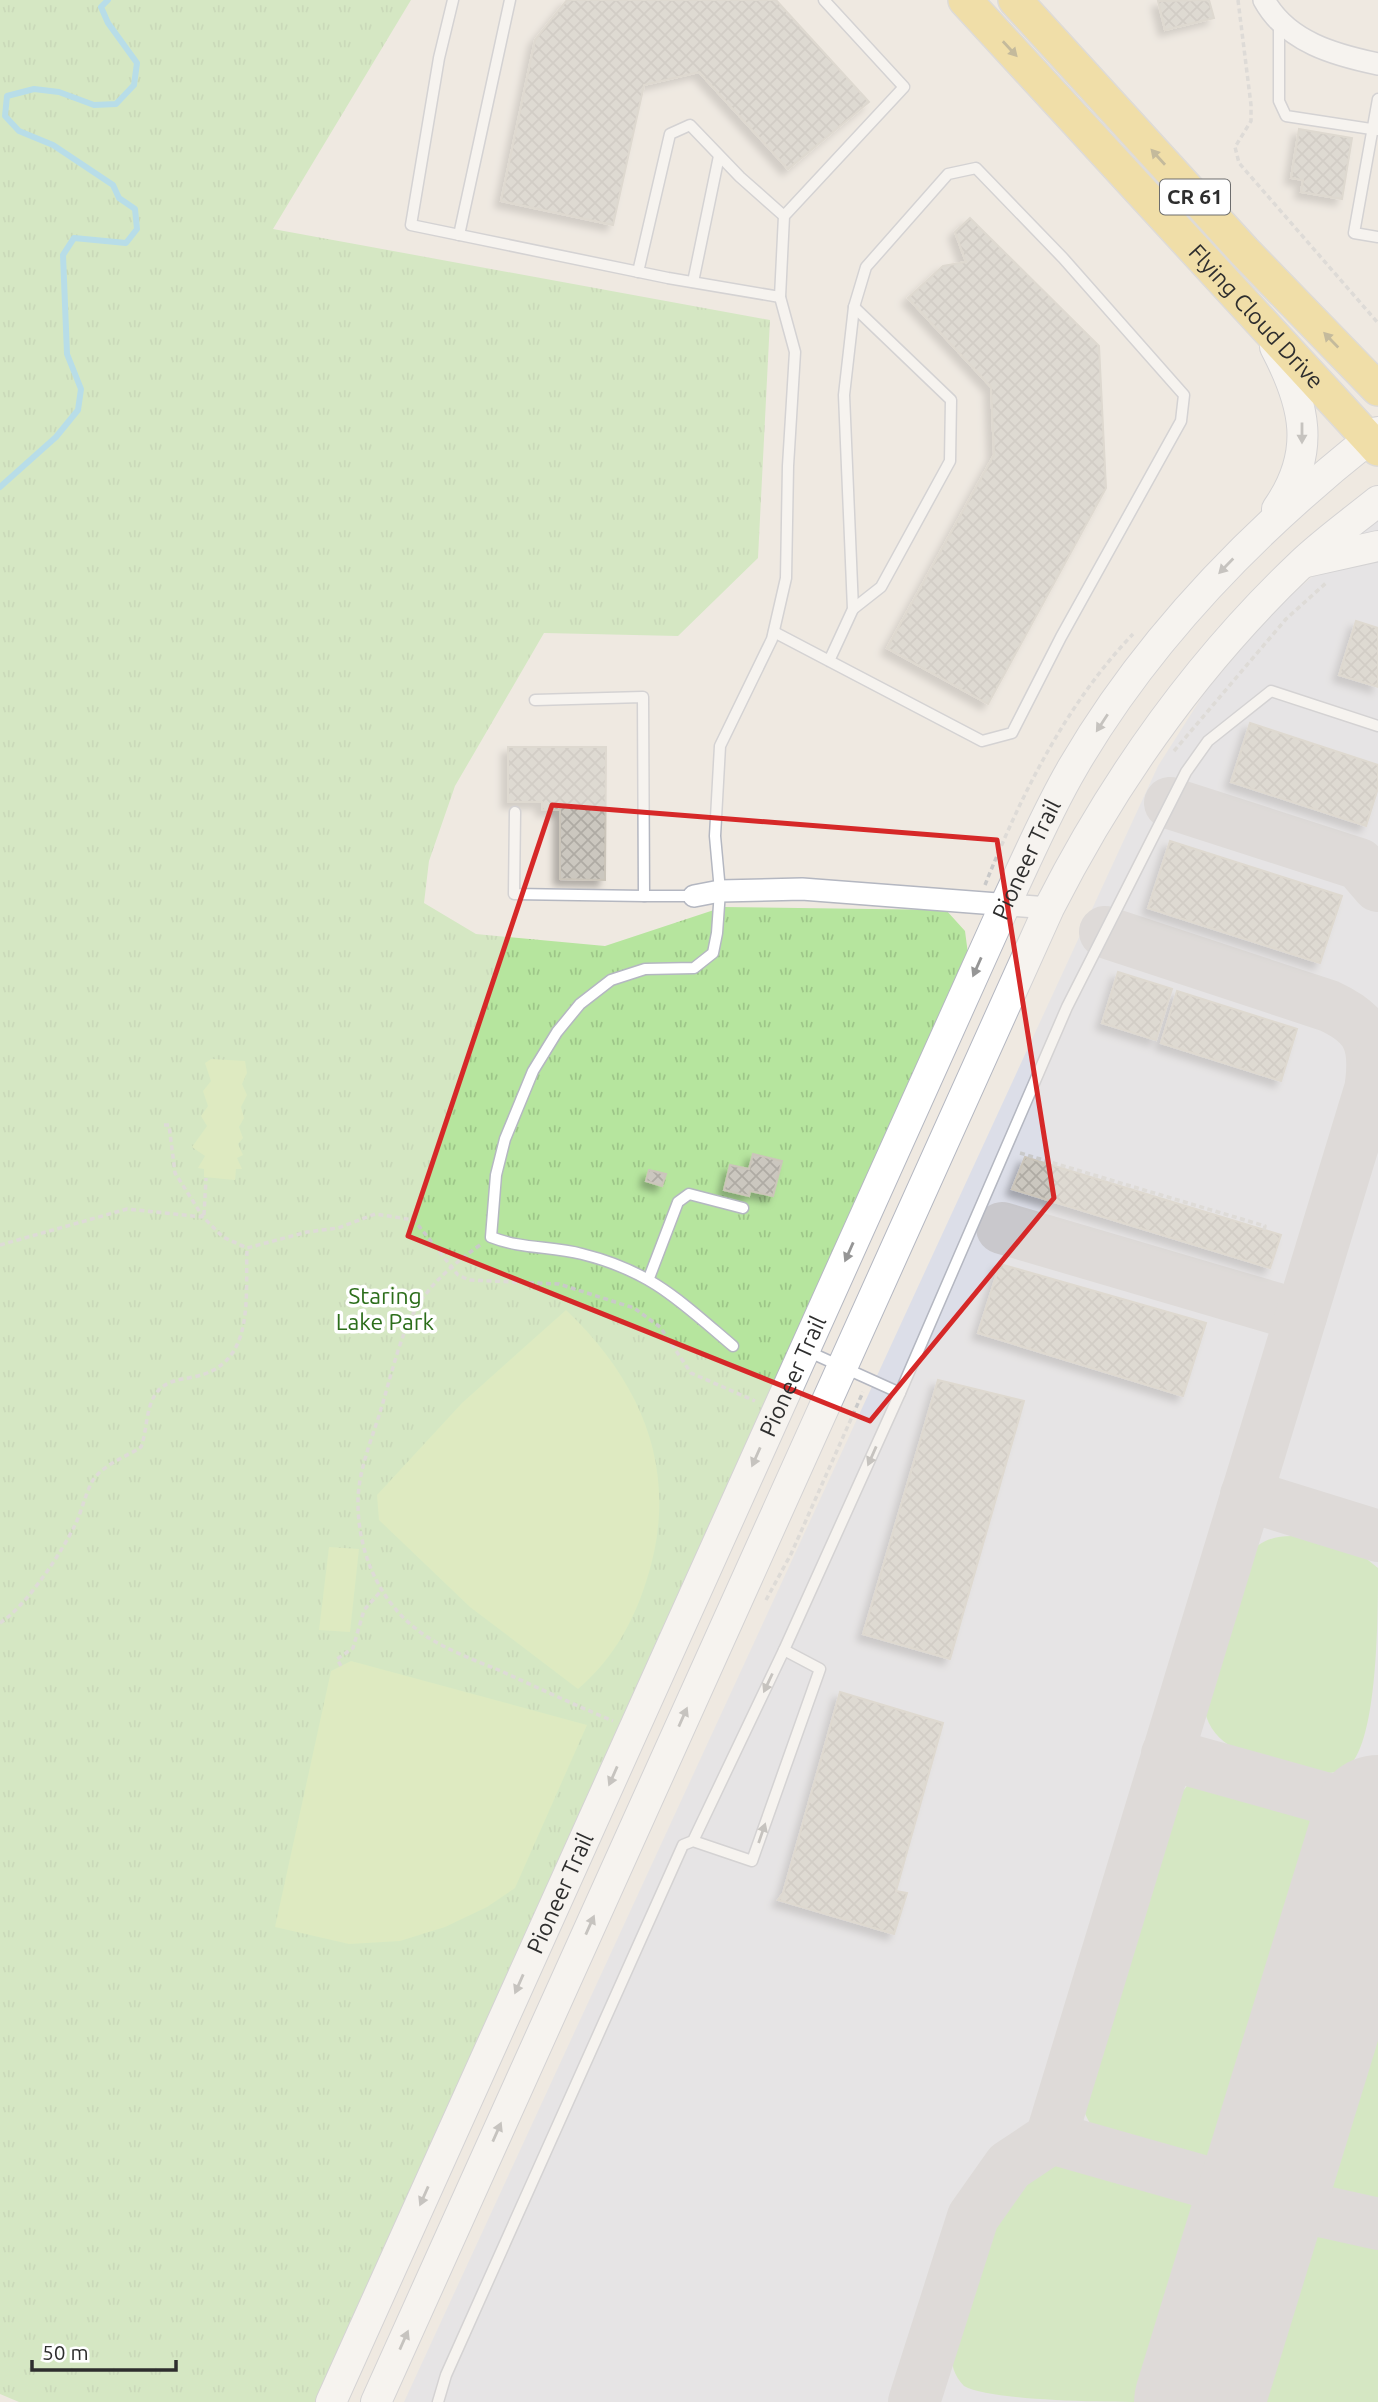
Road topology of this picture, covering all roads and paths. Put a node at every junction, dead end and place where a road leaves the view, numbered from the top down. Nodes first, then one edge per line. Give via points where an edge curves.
1 (453, 0) edge
2 (510, 0) edge
3 (824, 0) edge
4 (965, 0) edge
5 (1016, 0) edge
6 (1238, 0) edge
7 (1264, 0) edge
8 (1279, 20) junction
9 (1378, 64) edge
10 (1378, 99) edge
11 (1376, 130) edge
12 (719, 156) junction
13 (784, 216) junction
14 (459, 235) junction
15 (1378, 237) edge
16 (638, 272) junction
17 (693, 282) junction
18 (780, 297) junction
19 (854, 307) junction
20 (1378, 323) edge
21 (1263, 325) junction
22 (1378, 389) edge
23 (1375, 440) edge
24 (1378, 500) edge
25 (1264, 528) junction
26 (1378, 545) edge
27 (1302, 563) junction
28 (1331, 579) dead end
29 (853, 609) junction
30 (774, 632) junction
31 (830, 661) junction
32 (535, 700) dead end
33 (1378, 726) edge
34 (1167, 759) dead end
35 (515, 812) dead end
36 (720, 891) junction
37 (644, 896) junction
38 (695, 896) joint
39 (1005, 905) junction
40 (1049, 908) junction
41 (164, 1125) dead end
42 (1006, 1149) junction
43 (206, 1178) dead end
44 (743, 1208) dead end
45 (204, 1217) junction
46 (1264, 1230) dead end
47 (491, 1237) junction
48 (0, 1245) edge
49 (247, 1248) junction
50 (450, 1266) junction
51 (649, 1278) junction
52 (733, 1346) dead end
53 (804, 1350) junction
54 (841, 1366) junction
55 (868, 1379) junction
56 (900, 1394) junction
57 (759, 1402) dead end
58 (381, 1591) junction
59 (761, 1609) dead end
60 (0, 1623) edge
61 (783, 1650) junction
62 (341, 1666) dead end
63 (614, 1722) dead end
64 (693, 1841) junction
65 (331, 2402) edge
66 (376, 2402) edge
67 (438, 2402) edge

1 - 14 lane via 411,225
2 - 14 lane
3 - 13 lane via 904,87
4 -> 21 main road, Flying Cloud Drive / CR 61
22 -> 5 main road, Flying Cloud Drive / CR 61 via 1244,251
6 - 20 path via 1251,105 1251,121 1235,147 1239,163
7 - 8 street
8 - 9 street via 1319,49
8 - 11 lane via 1279,101 1286,116
10 - 11 lane
11 - 15 lane via 1354,233
12 - 13 lane
12 - 16 lane via 690,125 670,134
12 - 17 lane
13 - 18 lane
14 - 16 lane
16 - 17 lane
17 - 18 lane
18 - 30 lane via 796,352 786,578
19 - 29 lane via 845,395
19 - 29 lane via 951,400 951,424 950,461 881,587
19 - 31 lane via 866,267 893,236 948,174 976,168 1184,395 1181,421 1012,733 982,741
21 - 23 main road, Flying Cloud Drive / CR 61
21 -> 25 main road via 1294,382 1303,428 1293,486
23 - 25 main road, Pioneer Trail
24 - 27 main road, Pioneer Trail
25 -> 39 main road, Pioneer Trail via 1140,667 1073,767
26 - 27 main road
27 - 40 main road, Pioneer Trail via 1215,655 1154,732 1111,792
28 - 34 path via 1286,619
29 - 31 lane
30 - 31 lane
30 - 36 lane via 720,746 715,836
32 - 37 lane via 643,697
33 - 42 lane via 1271,691 1208,741 1186,772 1067,1007
35 - 37 lane via 514,894
36 - 38 street
36 - 39 street via 802,889
36 - 47 lane via 713,953 703,963 681,969 645,969 611,980 580,1004 557,1032 533,1071 505,1139 496,1175
37 - 38 lane
39 - 40 street
39 -> 53 main road, Pioneer Trail
40 - 54 main road, Pioneer Trail
41 - 45 path via 169,1125 175,1173
42 - 46 path via 1265,1226
42 - 56 lane
43 - 45 path
44 - 51 lane via 689,1194 678,1202
45 - 48 path via 127,1209
45 - 49 path via 223,1237
47 - 50 path
47 - 51 lane via 513,1245 580,1253
49 - 50 path via 383,1214 414,1220
49 - 60 path via 240,1343 229,1362 162,1386 153,1397 141,1447 104,1468 94,1480 75,1526 12,1615
50 - 57 path via 468,1280 559,1284 634,1308 660,1327 691,1373
50 - 58 path via 421,1298 407,1324 361,1477 358,1497 364,1546
51 - 52 lane
53 - 54 lane
53 -> 65 main road, Pioneer Trail
54 - 55 lane
66 -> 54 main road, Pioneer Trail
55 - 56 lane
55 - 59 path via 791,1554
56 -> 61 lane
58 - 62 path via 364,1610 353,1648 337,1659
58 - 63 path via 403,1618 433,1641
61 -> 64 lane
64 -> 61 lane via 752,1861 820,1669
64 - 67 lane via 683,1845 599,2028

